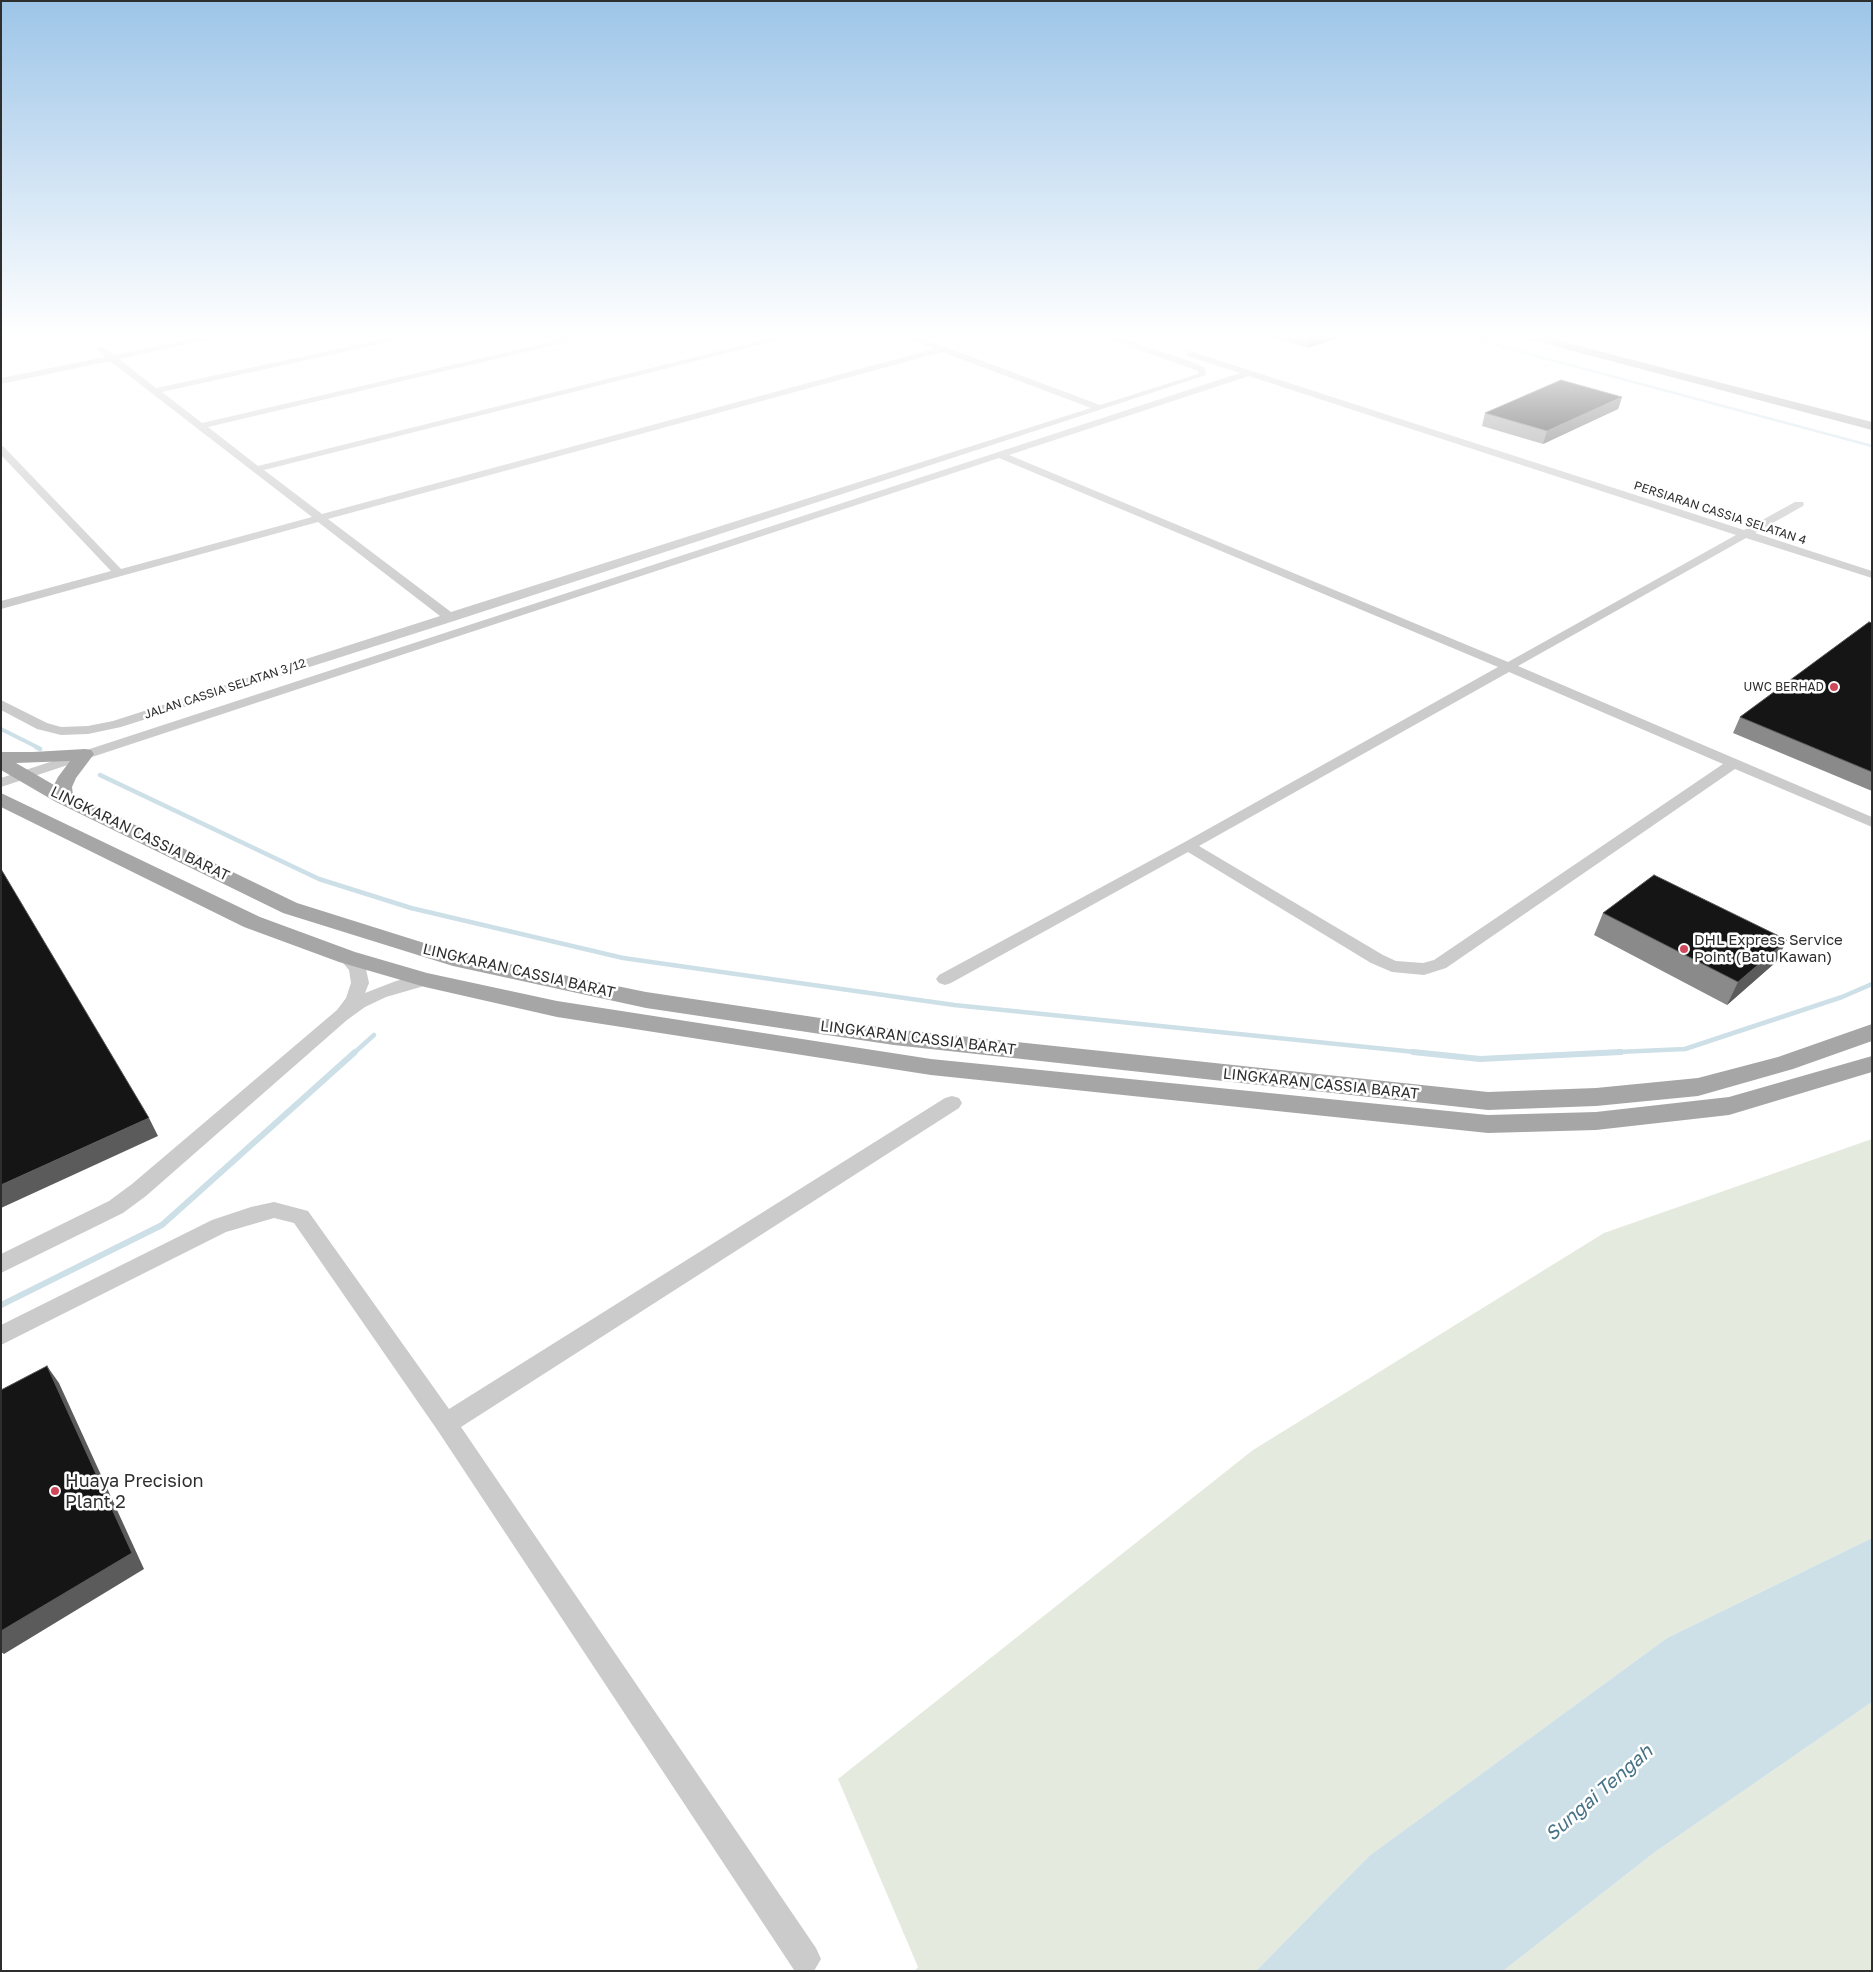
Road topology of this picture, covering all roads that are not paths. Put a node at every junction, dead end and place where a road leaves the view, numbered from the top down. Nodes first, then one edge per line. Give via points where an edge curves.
1 (201, 427) edge
2 (426, 427) edge
3 (655, 427) edge
4 (1041, 427) edge
5 (1085, 427) edge
6 (1415, 427) edge
7 (1028, 446) junction
8 (1, 449) edge
9 (1000, 455) junction
10 (967, 466) junction
11 (1028, 466) junction
12 (257, 469) junction
13 (1799, 504) dead end
14 (320, 518) junction
15 (1745, 534) junction
16 (119, 573) junction
17 (1872, 575) edge
18 (1, 605) edge
19 (450, 618) junction
20 (1509, 667) junction
21 (1, 704) edge
22 (1697, 749) junction
23 (85, 754) junction
24 (1, 757) edge
25 (1, 762) edge
26 (1733, 764) junction
27 (24, 775) junction
28 (1715, 777) junction
29 (1766, 778) junction
30 (1, 782) edge
31 (63, 798) junction
32 (7, 804) edge
33 (1872, 823) edge
34 (1188, 846) junction
35 (347, 957) junction
36 (945, 978) dead end
37 (425, 980) junction
38 (341, 1016) junction
39 (1872, 1032) edge
40 (1872, 1064) edge
41 (952, 1103) dead end
42 (1, 1264) edge
43 (1, 1336) edge
44 (446, 1424) junction
45 (805, 1959) dead end

1 - 12 street
2 - 12 street
3 - 14 street
4 - 19 street, JALAN CASSIA SELATAN 3/12
5 - 7 street
6 - 15 street, PERSIARAN CASSIA SELATAN 4
7 - 9 street
7 - 11 street
8 - 16 street
9 - 10 street
9 - 11 street
10 - 11 street
10 - 23 street
11 - 20 street
12 - 14 street
13 - 15 street
14 - 16 street
14 - 19 street
15 - 17 street, PERSIARAN CASSIA SELATAN 4
15 - 20 street
16 - 18 street
19 - 21 street, JALAN CASSIA SELATAN 3/12 via 116,724 88,730 61,731 42,726
20 - 22 street
20 - 34 street
22 - 26 street
22 - 28 street
23 - 24 main road
23 - 27 street
23 - 31 main road via 67,777
25 - 27 main road, LINGKARAN CASSIA BARAT
26 - 28 street
26 - 29 street
27 - 30 street
27 - 31 main road, LINGKARAN CASSIA BARAT
28 - 29 street
28 - 34 street via 1440,964 1424,969 1392,966 1376,959
29 - 33 street
31 - 39 main road, LINGKARAN CASSIA BARAT via 290,908 454,959 646,1000 894,1037 1488,1101 1596,1097 1698,1087 1785,1063
32 - 35 main road, LINGKARAN CASSIA BARAT via 252,922
34 - 36 street
35 - 37 main road, LINGKARAN CASSIA BARAT
35 - 38 street via 357,969 360,983 354,1000
37 - 38 street via 380,993
37 - 40 main road, LINGKARAN CASSIA BARAT via 557,1009 931,1067 1488,1124 1596,1121 1729,1106
38 - 42 street via 116,1207
41 - 44 street
43 - 44 street via 219,1226 274,1210 301,1216
44 - 45 street

